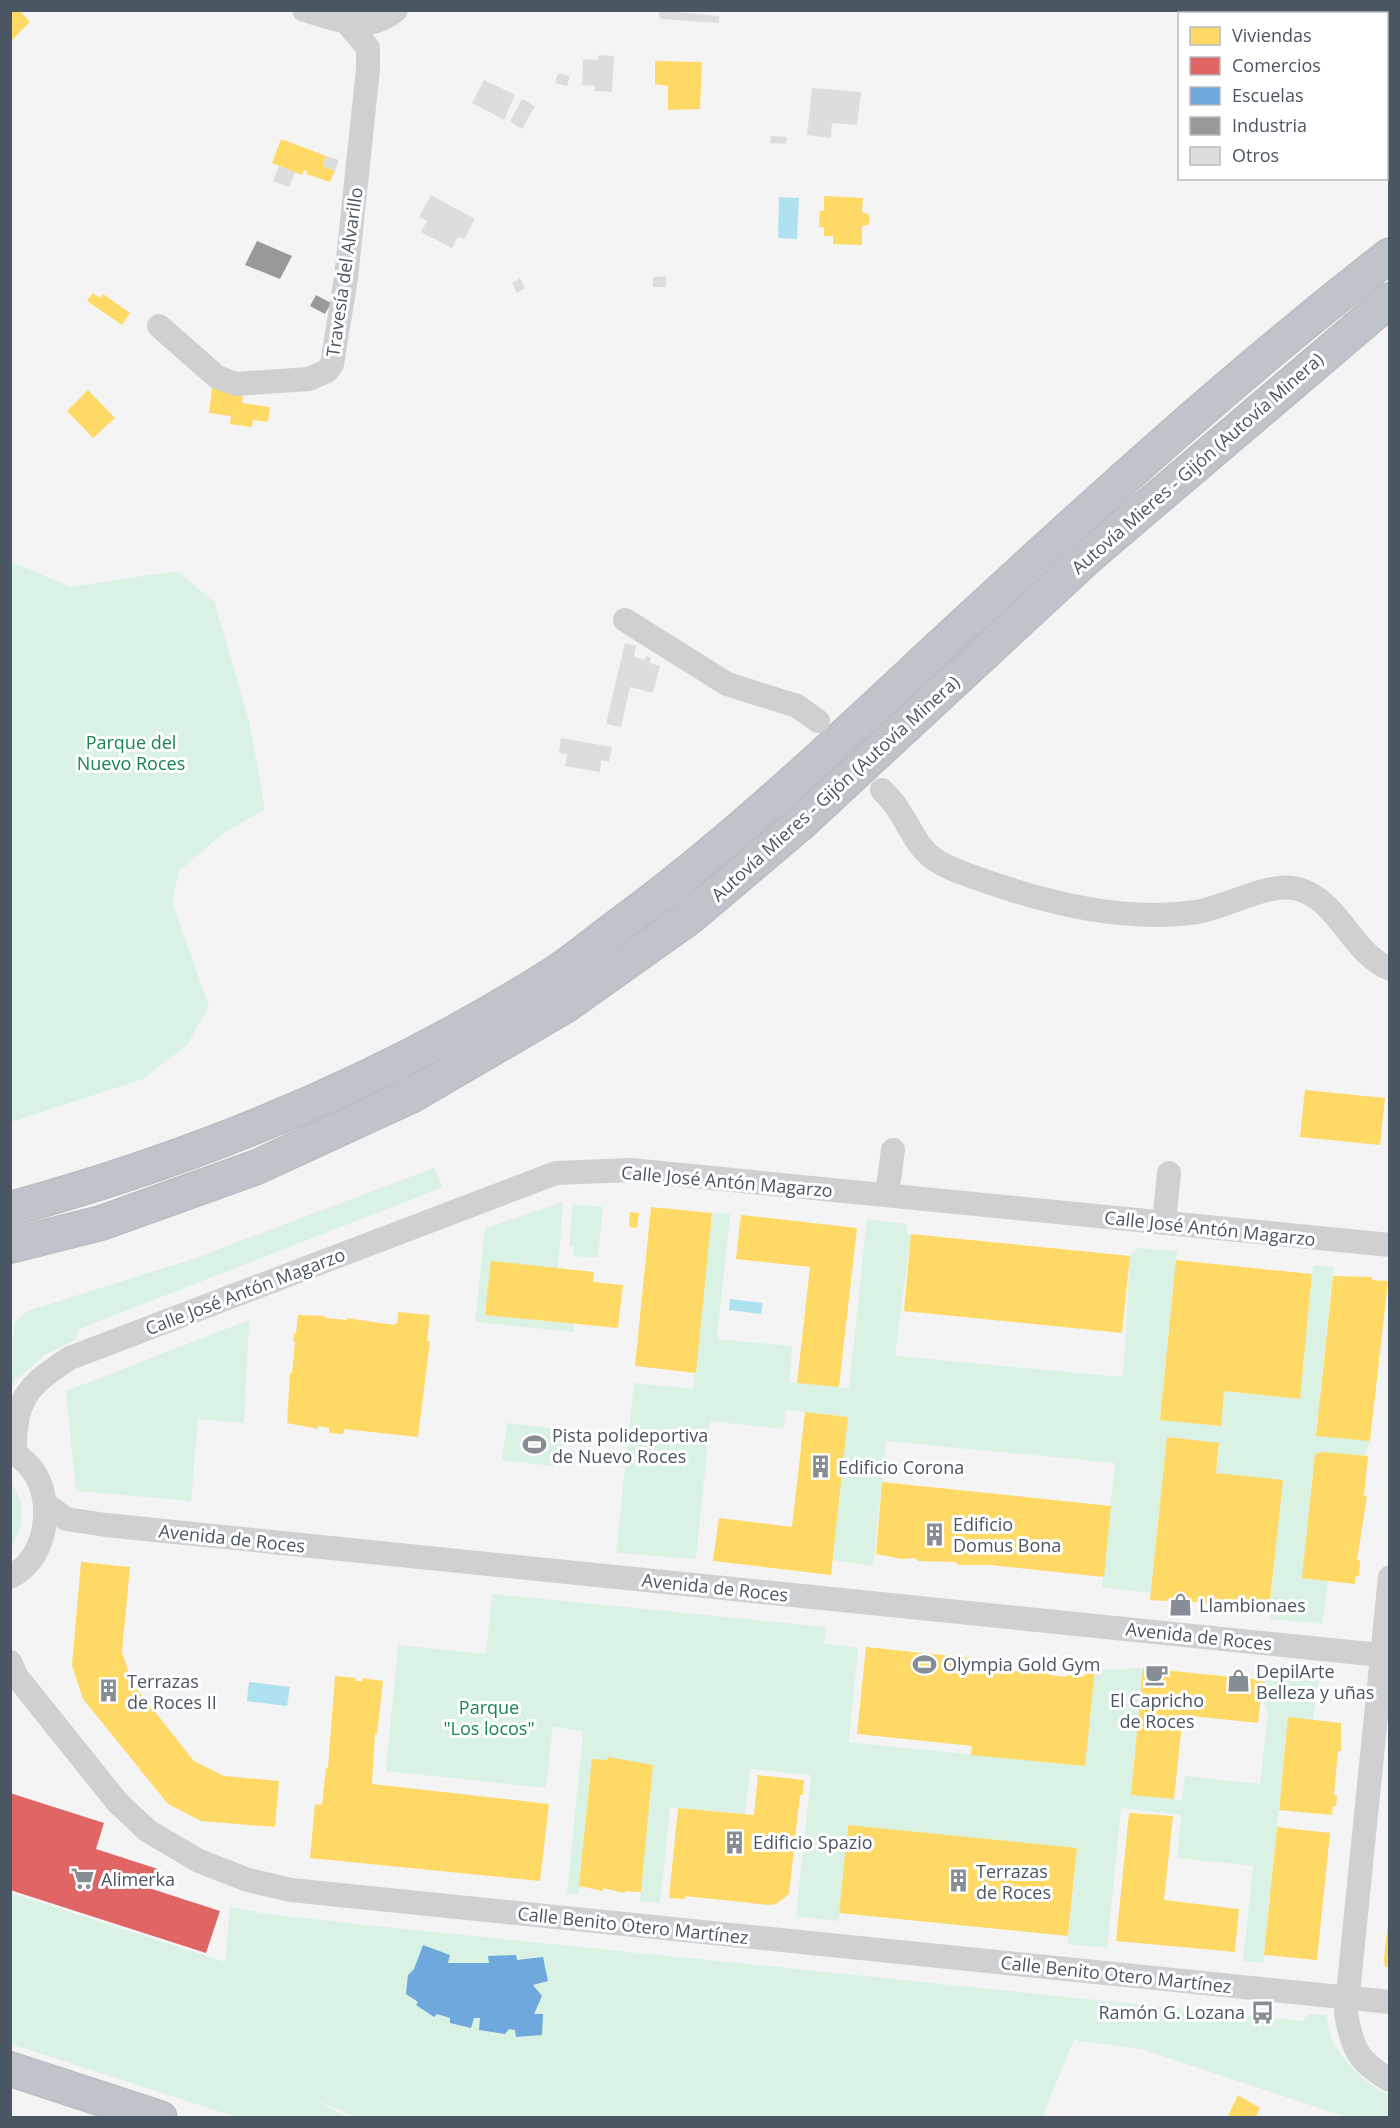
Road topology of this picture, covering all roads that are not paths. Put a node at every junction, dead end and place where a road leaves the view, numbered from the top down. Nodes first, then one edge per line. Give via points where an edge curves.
1 (304, 10) edge
2 (396, 10) edge
3 (348, 24) junction
4 (1389, 255) edge
5 (1389, 300) edge
6 (159, 326) dead end
7 (626, 620) dead end
8 (818, 721) dead end
9 (882, 790) dead end
10 (1389, 969) edge
11 (893, 1150) dead end
12 (1169, 1173) dead end
13 (888, 1195) junction
14 (10, 1209) edge
15 (1164, 1223) junction
16 (1389, 1245) edge
17 (10, 1246) edge
18 (13, 1451) edge
19 (46, 1504) junction
20 (10, 1576) edge
21 (1389, 1577) edge
22 (1386, 1655) edge
23 (10, 1662) edge
24 (1347, 1998) junction
25 (1389, 2002) edge
26 (10, 2068) edge
27 (1389, 2080) edge
28 (160, 2118) edge

1 - 3 street
2 - 3 street via 383,21
3 - 6 street, Travesía del Alvarillo via 368,48 368,69 346,278 332,364 321,376 309,379 236,384 217,376
4 - 14 highway via 1331,300 1065,530 776,799 667,890 551,975 396,1065 250,1131 92,1187
5 - 17 highway, Autovía Mieres - Gijón (Autovía Minera) via 1089,556 801,824 690,917 565,1006 411,1096 257,1167 101,1223
7 - 8 street via 727,684 797,706
9 - 10 street via 898,808 920,846 953,870 1040,899 1124,914 1195,912 1276,888 1298,889 1324,904 1367,954
11 - 13 street
12 - 15 street
13 - 15 street, Calle José Antón Magarzo
13 - 18 street, Calle José Antón Magarzo via 631,1170 556,1173 70,1358 29,1388 18,1411
15 - 16 street, Calle José Antón Magarzo
18 - 19 street via 27,1462 38,1479
19 - 20 street via 45,1530 34,1554
19 - 22 street, Avenida de Roces via 66,1519 116,1527
21 - 22 street
22 - 24 street
23 - 24 street, Calle Benito Otero Martínez via 17,1677 118,1803 148,1831 199,1861 248,1880 291,1890
24 - 25 street, Calle Benito Otero Martínez
24 - 27 street via 1351,2039 1367,2067
26 - 28 highway

